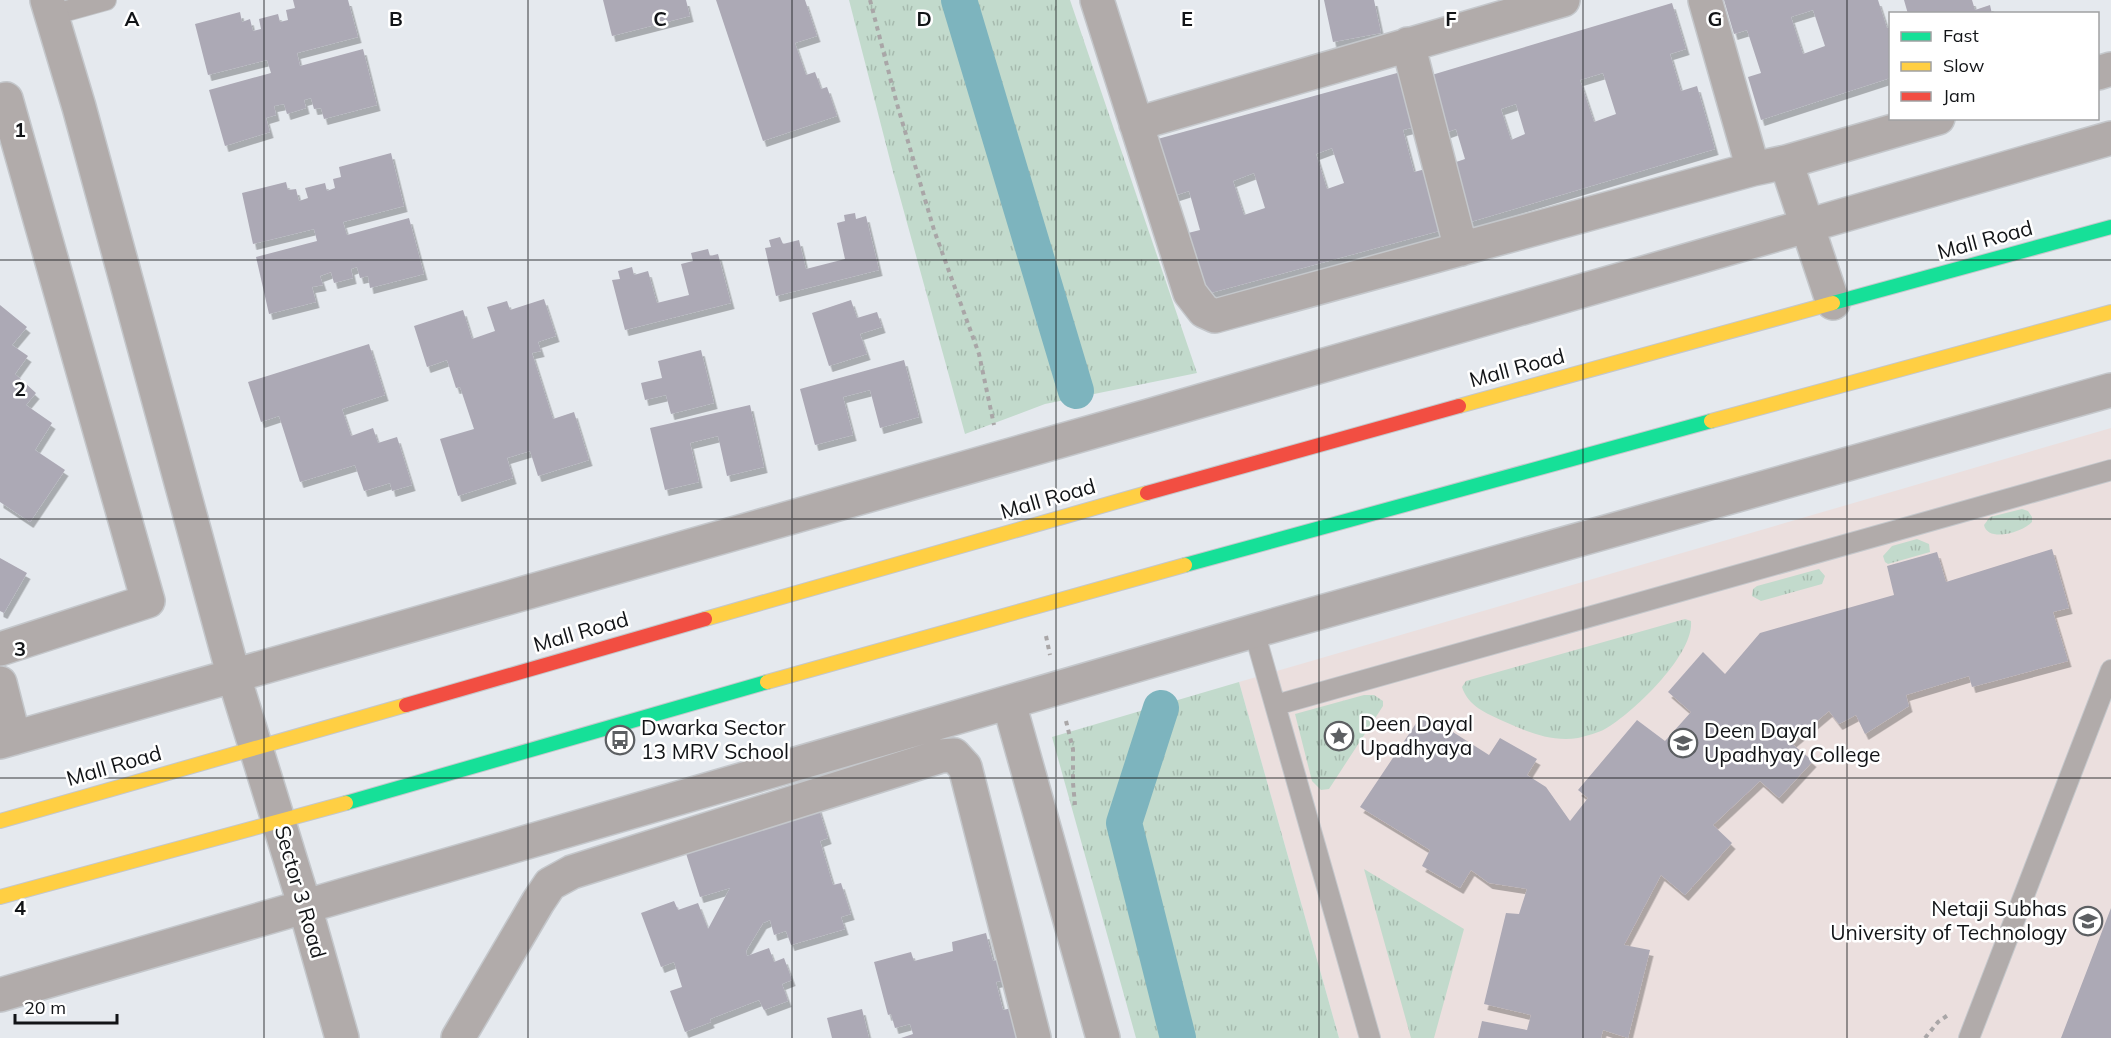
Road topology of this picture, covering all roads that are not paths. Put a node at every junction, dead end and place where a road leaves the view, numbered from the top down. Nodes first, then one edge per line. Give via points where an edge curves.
1 (106, 0) edge
2 (1097, 0) edge
3 (1705, 0) edge
4 (1541, 3) edge
5 (50, 8) edge
6 (1408, 45) junction
7 (0, 101) edge
8 (1931, 120) edge
9 (1136, 124) junction
10 (2111, 138) edge
11 (1786, 162) junction
12 (1753, 169) junction
13 (1808, 227) junction
14 (2111, 227) edge
15 (1461, 249) junction
16 (1833, 303) junction
17 (2111, 312) edge
18 (2111, 390) edge
19 (2111, 470) edge
20 (1254, 631) junction
21 (0, 649) edge
22 (2111, 670) edge
23 (234, 677) junction
24 (0, 683) edge
25 (1009, 703) junction
26 (1276, 705) junction
27 (7, 740) edge
28 (256, 747) junction
29 (0, 821) edge
30 (279, 822) junction
31 (0, 897) edge
32 (305, 906) junction
33 (0, 995) edge
34 (342, 1038) edge
35 (458, 1038) edge
36 (1034, 1038) edge
37 (1103, 1038) edge
38 (1370, 1038) edge
39 (1969, 1038) edge

1 - 5 lane
2 - 9 street
3 - 12 street
4 - 6 street
5 - 23 street, Sector 3 Road
6 - 9 street
6 - 15 street
7 - 21 street via 6,99 148,601
8 - 11 street
9 - 15 street via 1190,293 1204,311 1215,316
10 - 13 street
11 - 12 street
11 - 13 street
12 - 15 street
13 - 16 street
13 - 23 street
14 - 16 main road, Mall Road
16 - 28 main road, Mall Road via 1261,460
17 - 30 main road via 1038,605
18 - 20 street
19 - 26 lane
20 - 25 street
20 - 26 lane
22 - 39 lane
23 - 27 street
23 - 28 street, Sector 3 Road
24 - 27 street
25 - 32 street
25 - 37 street
26 - 38 lane
28 - 29 main road, Mall Road
28 - 30 street, Sector 3 Road
30 - 31 main road
30 - 32 street, Sector 3 Road
32 - 33 street
32 - 34 street, Sector 3 Road
35 - 36 street via 550,884 583,869 941,756 954,756 964,767

